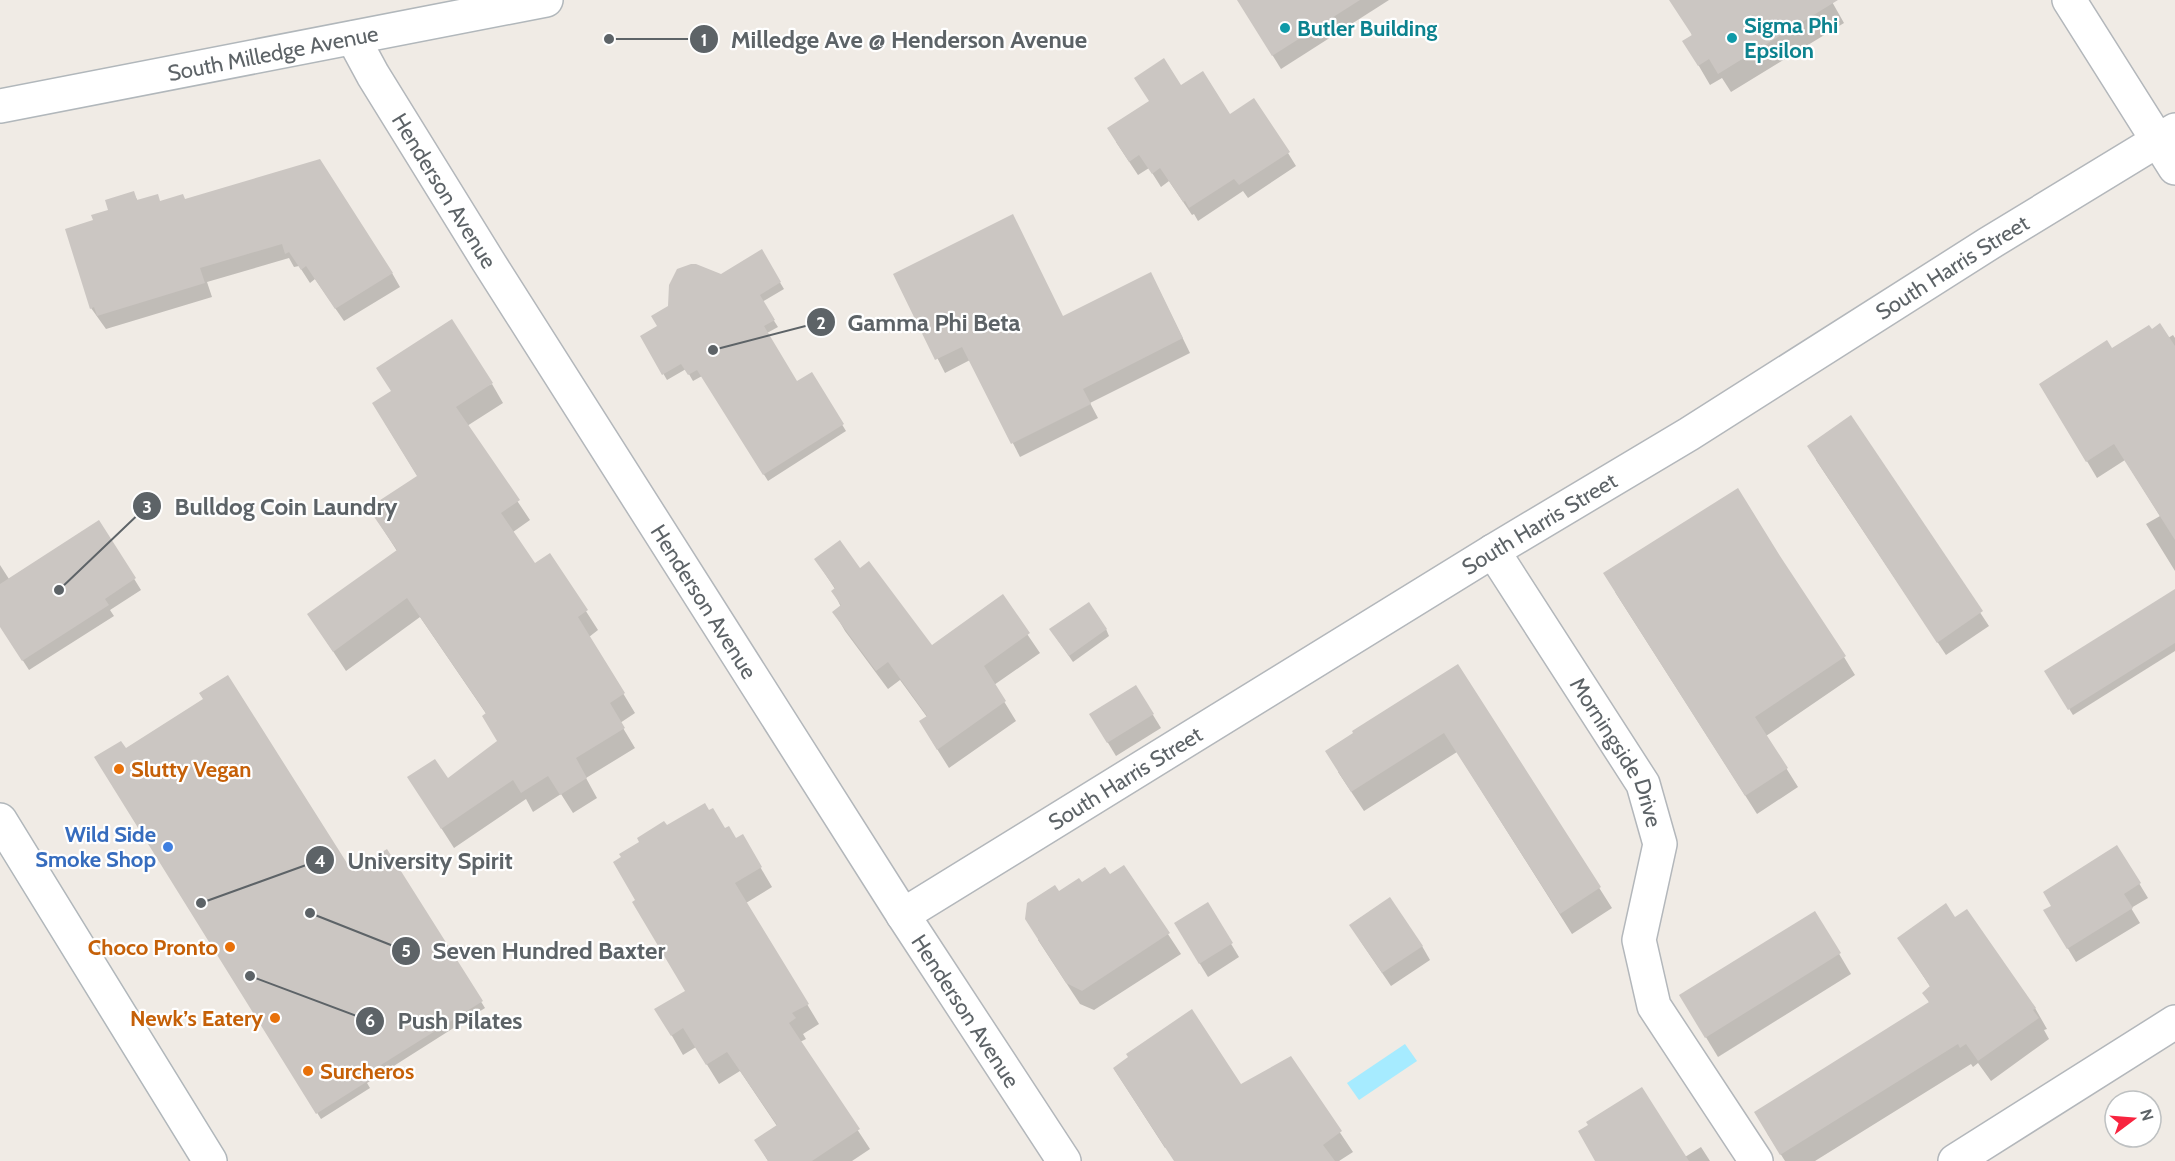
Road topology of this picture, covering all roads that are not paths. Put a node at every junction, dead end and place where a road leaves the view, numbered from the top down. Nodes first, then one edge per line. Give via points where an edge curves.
1 (546, 0) edge
2 (2069, 0) edge
3 (352, 38) junction
4 (0, 106) edge
5 (2166, 135) edge
6 (2175, 168) edge
7 (1493, 551) junction
8 (0, 820) edge
9 (903, 915) junction
10 (2175, 1022) edge
11 (210, 1161) edge
12 (1064, 1161) edge
13 (1756, 1161) edge
14 (1955, 1161) edge

1 - 3 street, South Milledge Avenue
2 - 5 street
3 - 4 street, South Milledge Avenue
3 - 9 street, Henderson Avenue via 488,261
5 - 6 street
5 - 7 street, South Harris Street via 1689,434
7 - 9 street, South Harris Street
7 - 13 street, Morningside Drive via 1643,784 1660,844 1639,940 1654,1006
8 - 11 street
9 - 12 street, Henderson Avenue
10 - 14 street

